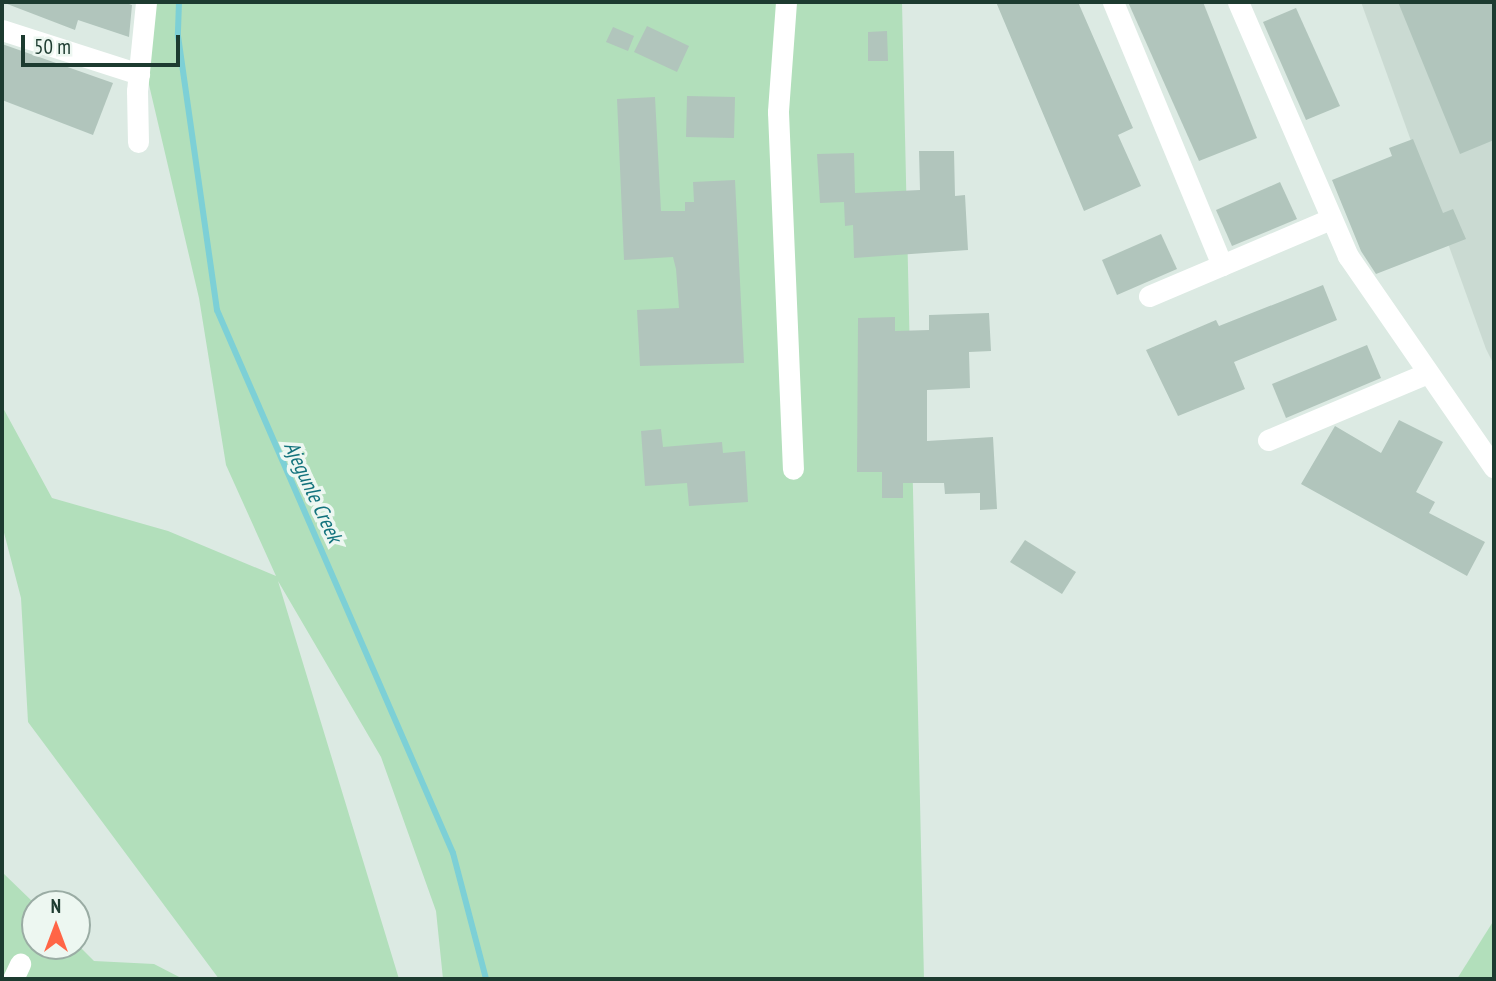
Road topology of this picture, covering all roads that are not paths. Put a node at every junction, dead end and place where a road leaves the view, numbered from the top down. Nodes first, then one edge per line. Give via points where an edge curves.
1 (146, 2) edge
2 (786, 2) edge
3 (1113, 2) edge
4 (1238, 2) edge
5 (2, 30) edge
6 (139, 74) junction
7 (138, 142) dead end
8 (1331, 219) junction
9 (1222, 265) junction
10 (1149, 296) dead end
11 (1427, 373) junction
12 (1268, 440) dead end
13 (1494, 468) edge
14 (793, 469) dead end

1 - 6 street
2 - 14 street via 778,112
3 - 9 street
4 - 8 street
5 - 6 street
6 - 7 street
8 - 9 street
8 - 11 street via 1371,295
9 - 10 street
11 - 12 street
11 - 13 street

